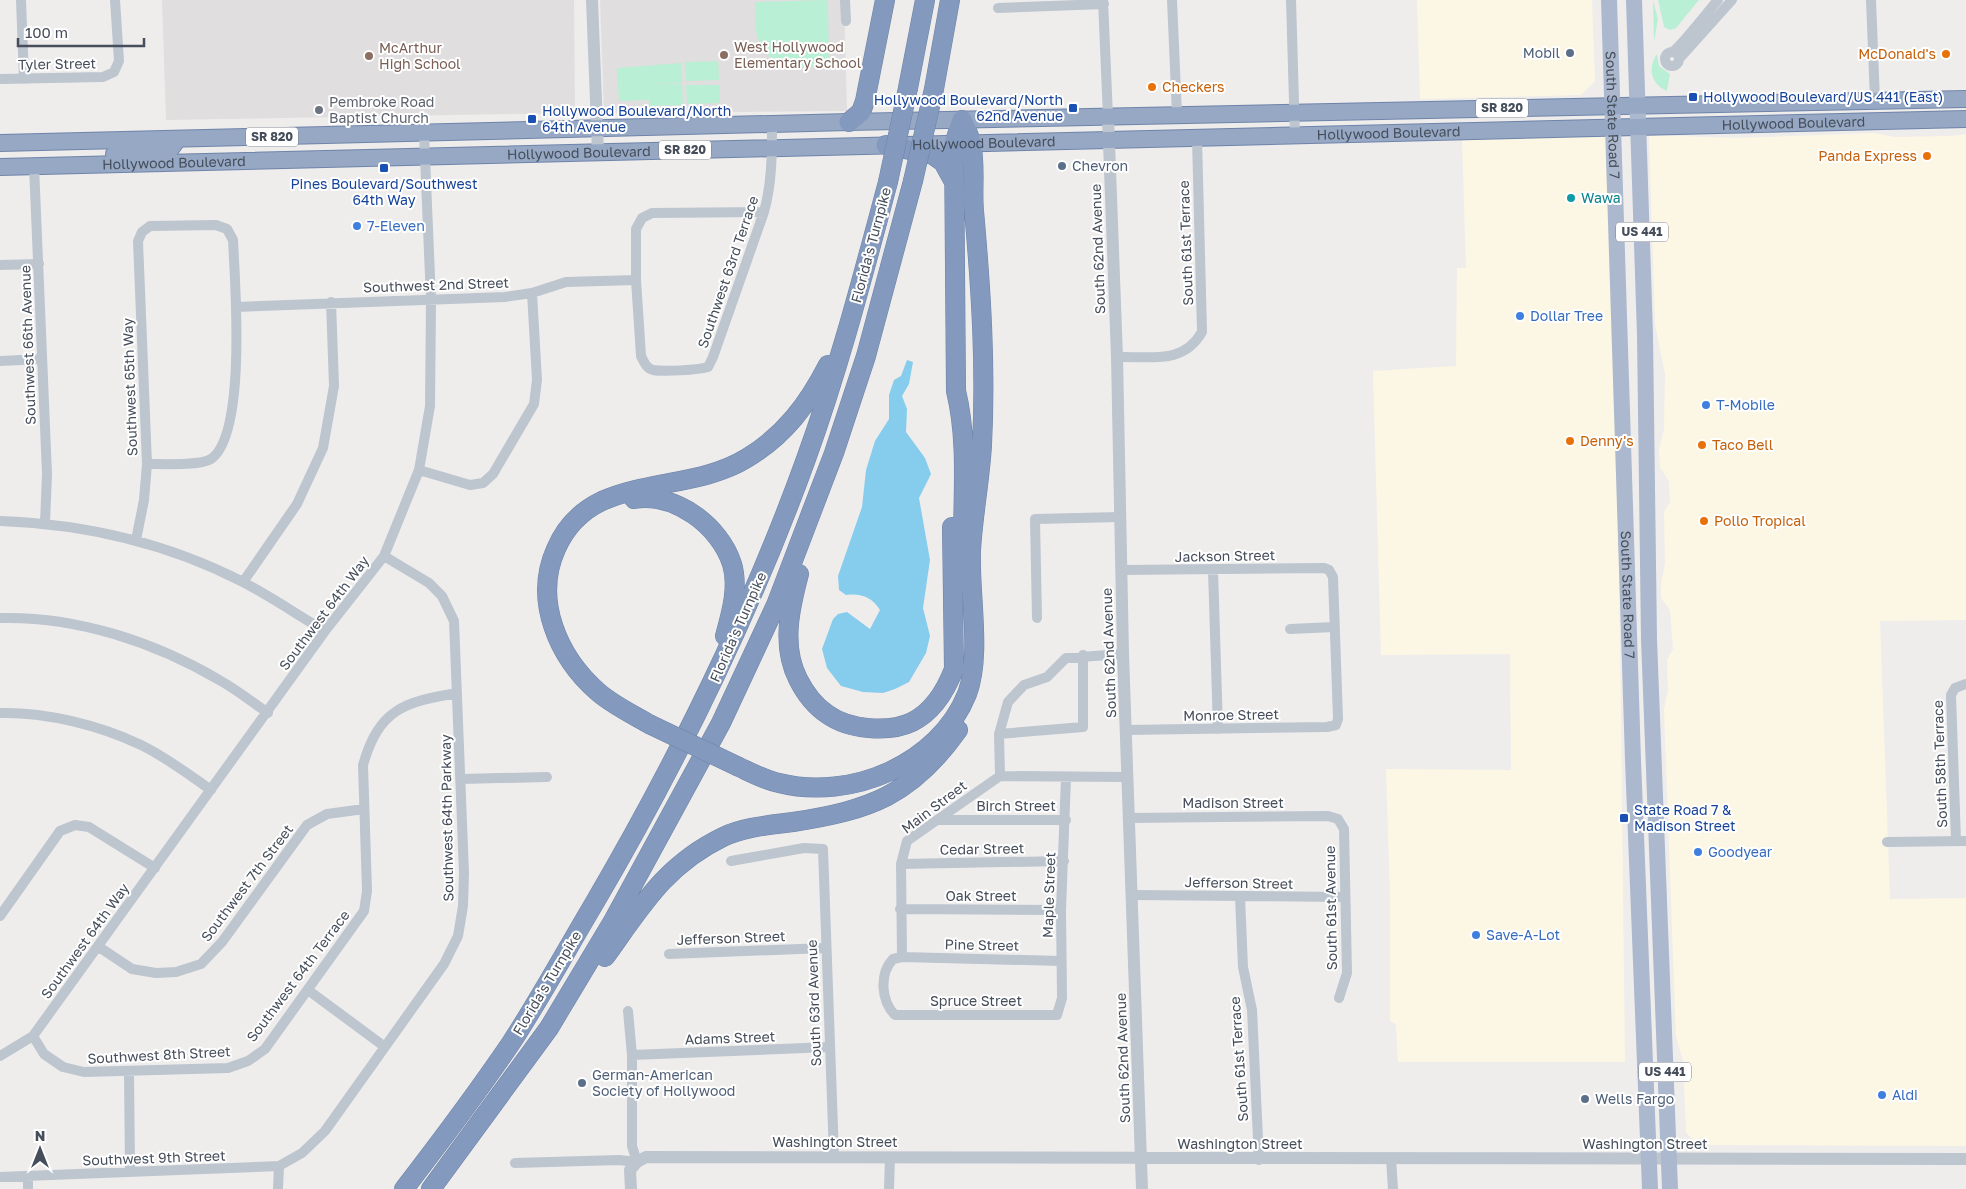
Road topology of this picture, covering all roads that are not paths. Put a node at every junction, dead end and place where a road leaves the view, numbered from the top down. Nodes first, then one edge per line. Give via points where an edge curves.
1 (21, 0) edge
2 (115, 0) edge
3 (592, 0) edge
4 (845, 0) edge
5 (885, 0) edge
6 (924, 0) edge
7 (950, 0) edge
8 (1172, 0) edge
9 (1291, 0) edge
10 (1609, 0) edge
11 (1634, 0) edge
12 (1718, 0) edge
13 (1732, 0) edge
14 (1871, 0) edge
15 (1103, 2) edge
16 (998, 8) dead end
17 (846, 21) dead end
18 (0, 79) edge
19 (24, 79) junction
20 (1966, 99) edge
21 (1875, 100) junction
22 (1638, 105) junction
23 (1614, 106) junction
24 (1294, 113) junction
25 (1177, 115) junction
26 (1108, 117) junction
27 (1966, 119) edge
28 (962, 120) junction
29 (1894, 121) junction
30 (849, 122) junction
31 (1855, 122) junction
32 (772, 124) junction
33 (1639, 128) junction
34 (597, 129) junction
35 (1614, 129) junction
36 (424, 133) junction
37 (1294, 136) junction
38 (1197, 138) junction
39 (178, 139) junction
40 (1109, 140) junction
41 (0, 143) edge
42 (963, 143) junction
43 (886, 145) junction
44 (772, 148) junction
45 (598, 152) junction
46 (425, 156) junction
47 (34, 166) junction
48 (58, 166) junction
49 (0, 167) edge
50 (956, 186) junction
51 (764, 212) junction
52 (39, 264) junction
53 (0, 265) edge
54 (636, 280) junction
55 (532, 293) junction
56 (431, 300) junction
57 (331, 302) junction
58 (236, 306) junction
59 (850, 324) junction
60 (1117, 357) junction
61 (42, 359) junction
62 (0, 361) edge
63 (956, 391) junction
64 (834, 453) junction
65 (146, 464) junction
66 (419, 470) junction
67 (977, 511) junction
68 (1120, 517) junction
69 (0, 521) edge
70 (44, 523) junction
71 (136, 540) junction
72 (384, 556) junction
73 (1121, 570) junction
74 (1214, 570) junction
75 (243, 582) junction
76 (0, 618) edge
77 (1038, 618) dead end
78 (1334, 627) junction
79 (1290, 628) dead end
80 (325, 631) junction
81 (1123, 654) junction
82 (1083, 655) junction
83 (1966, 684) edge
84 (709, 692) junction
85 (457, 693) junction
86 (0, 713) edge
87 (268, 713) junction
88 (653, 720) junction
89 (1218, 729) junction
90 (1126, 730) junction
91 (999, 734) junction
92 (742, 764) junction
93 (1000, 776) junction
94 (1066, 776) junction
95 (547, 777) dead end
96 (1128, 777) junction
97 (461, 779) junction
98 (211, 790) junction
99 (364, 809) junction
100 (1128, 818) junction
101 (1338, 819) joint
102 (936, 820) junction
103 (1066, 820) junction
104 (1961, 841) edge
105 (1887, 842) dead end
106 (1637, 860) junction
107 (731, 861) dead end
108 (1064, 862) junction
109 (901, 864) junction
110 (155, 868) junction
111 (1638, 879) junction
112 (1132, 895) junction
113 (1345, 897) junction
114 (1240, 898) junction
115 (1659, 899) junction
116 (900, 909) junction
117 (2, 910) edge
118 (1061, 910) junction
119 (99, 947) junction
120 (825, 948) junction
121 (669, 954) dead end
122 (902, 957) junction
123 (1061, 961) junction
124 (308, 990) junction
125 (1339, 998) dead end
126 (628, 1011) dead end
127 (1057, 1014) joint
128 (548, 1028) junction
129 (33, 1036) junction
130 (385, 1047) junction
131 (829, 1047) junction
132 (632, 1055) junction
133 (0, 1056) edge
134 (248, 1061) joint
135 (129, 1072) junction
136 (834, 1156) junction
137 (890, 1157) junction
138 (1391, 1158) junction
139 (1142, 1159) junction
140 (1649, 1159) junction
141 (1669, 1159) junction
142 (1966, 1159) edge
143 (1259, 1160) junction
144 (637, 1162) junction
145 (515, 1163) dead end
146 (280, 1166) junction
147 (130, 1172) junction
148 (28, 1176) junction
149 (0, 1177) edge
150 (28, 1189) edge
151 (278, 1189) edge
152 (404, 1189) edge
153 (431, 1189) edge
154 (631, 1189) edge
155 (889, 1189) edge
156 (1142, 1189) edge
157 (1393, 1189) edge
158 (1650, 1189) edge
159 (1670, 1189) edge

1 - 19 street
2 - 19 street, Tyler Street via 119,61 114,72 103,77
3 - 34 street
4 - 17 street
5 - 30 highway via 865,101 861,112
6 - 59 highway, Florida's Turnpike, bridge via 888,182
7 - 64 highway, Florida's Turnpike, bridge via 913,181 866,356
8 - 25 street
9 - 24 street
10 - 23 main road, South State Road 7 / US 441
11 - 22 main road, South State Road 7 / US 441
12 - 13 street via 1690,31 1675,55
14 - 21 street
15 - 16 street
15 - 26 street
18 - 19 street, Tyler Street
20 - 21 highway, Hollywood Boulevard / SR 820
20 - 29 highway via 1960,108 1906,112
21 - 22 highway, Hollywood Boulevard / SR 820
21 - 31 highway via 1868,112
22 - 23 highway, Hollywood Boulevard / SR 820
22 - 33 main road, South State Road 7 / US 441
23 - 24 highway, Hollywood Boulevard / SR 820
23 - 35 main road, South State Road 7 / US 441
24 - 25 highway, Hollywood Boulevard / SR 820
24 - 37 street
25 - 26 highway, Hollywood Boulevard / SR 820
26 - 28 highway, Hollywood Boulevard / SR 820
26 - 40 street, South 62nd Avenue
27 - 29 highway, Hollywood Boulevard / SR 820
28 - 30 highway, Hollywood Boulevard / SR 820
28 - 42 highway
29 - 31 highway, Hollywood Boulevard / SR 820
30 - 32 highway, Hollywood Boulevard / SR 820
31 - 33 highway, Hollywood Boulevard / SR 820
32 - 34 highway, Hollywood Boulevard / SR 820
32 - 44 street, Southwest 63rd Terrace
33 - 35 highway, Hollywood Boulevard / SR 820
33 - 115 main road, South State Road 7 / US 441 via 1649,640
34 - 36 highway, Hollywood Boulevard / SR 820
34 - 45 street
35 - 37 highway, Hollywood Boulevard / SR 820
35 - 106 main road, South State Road 7 / US 441
36 - 39 highway, Hollywood Boulevard / SR 820
36 - 46 street, Southwest 64th Way
37 - 38 highway, Hollywood Boulevard / SR 820
38 - 40 highway, Hollywood Boulevard / SR 820
38 - 60 street, South 61st Terrace via 1202,332 1195,345 1179,355
39 - 41 highway, Hollywood Boulevard / SR 820
39 - 48 highway via 170,150 75,155
40 - 42 highway, Hollywood Boulevard / SR 820
40 - 60 street, South 62nd Avenue
42 - 43 highway, Hollywood Boulevard / SR 820
42 - 50 highway
42 - 67 highway via 974,210 983,323 982,444
43 - 44 highway, Hollywood Boulevard / SR 820
43 - 50 highway via 933,155 943,162
44 - 45 highway, Hollywood Boulevard / SR 820
44 - 51 street, Southwest 63rd Terrace via 772,180
45 - 46 highway, Hollywood Boulevard / SR 820
46 - 48 highway, Hollywood Boulevard / SR 820
46 - 56 street, Southwest 64th Way
47 - 48 highway, Hollywood Boulevard / SR 820
47 - 49 highway, Hollywood Boulevard / SR 820
47 - 52 street, Southwest 66th Avenue
50 - 63 highway
51 - 54 street via 652,213 642,218 636,229
51 - 54 street, Southwest 63rd Terrace via 708,367 653,370 645,365 640,356
52 - 53 street
52 - 61 street, Southwest 66th Avenue
54 - 55 street, Southwest 2nd Street via 566,282
55 - 56 street, Southwest 2nd Street via 505,298
55 - 66 street via 537,380 534,404 493,474 483,483 470,485
56 - 57 street, Southwest 2nd Street
56 - 66 street, Southwest 64th Way via 430,406
57 - 58 street, Southwest 2nd Street
57 - 75 street via 334,386 323,448 297,504
58 - 65 street via 236,390 229,425 219,448 211,459 198,462
58 - 65 street, Southwest 65th Way via 233,240 227,229 216,224 150,226 142,232 138,242
59 - 84 highway, Florida's Turnpike via 785,516
59 - 88 highway via 813,394 773,441 745,459 709,475 602,501 582,514 559,543 550,563 547,585 553,628 563,648 576,668 599,692
60 - 68 street, South 62nd Avenue
61 - 62 street
61 - 70 street, Southwest 66th Avenue via 47,474
63 - 64 highway via 951,442 954,669 946,689 932,706 913,722 892,728 849,724 828,715 810,698 791,658 790,609
63 - 92 highway via 962,449 964,668 952,708 938,728 916,745 866,772 830,778 792,777
64 - 128 highway, Florida's Turnpike via 776,605 721,723 612,923
65 - 71 street, Southwest 65th Way via 144,500
66 - 72 street, Southwest 64th Way
67 - 92 highway via 971,550 974,670 967,694 941,736 917,756 889,772 848,784 818,787 780,783
67 - 128 highway via 982,550 983,674 978,697 941,755 894,794 865,808 757,827 725,836 693,853 671,870 651,893 575,1002
68 - 73 street, South 62nd Avenue
68 - 77 street via 1035,520
69 - 70 street
70 - 71 street
71 - 75 street via 186,556
72 - 80 street, Southwest 64th Way
72 - 85 street, Southwest 64th Parkway via 429,583 442,596 454,620
73 - 74 street, Jackson Street
73 - 81 street, South 62nd Avenue
74 - 78 street, Jackson Street via 1329,570
74 - 89 street
75 - 80 street
76 - 87 street via 75,625 153,647 221,681
78 - 79 street
78 - 89 street, Monroe Street via 1336,725
80 - 87 street, Southwest 64th Way
81 - 82 street
81 - 90 street, South 62nd Avenue
82 - 91 street via 1066,658 1047,677 1024,685 1008,702
82 - 91 street via 1083,727
83 - 104 street, South 58th Terrace via 1955,688 1951,695
84 - 88 highway via 735,590 732,565 722,542 706,524 673,503 640,498 606,506 590,515 567,539 555,569 553,591 556,611 574,650 602,683
84 - 152 highway, Florida's Turnpike via 647,813 512,1041
85 - 97 street, Southwest 64th Parkway
85 - 99 street, Southwest 64th Terrace via 418,699 395,711 379,728 363,765
86 - 98 street via 38,716 89,726 132,741
87 - 98 street, Southwest 64th Way
88 - 92 highway
89 - 90 street, Monroe Street
90 - 96 street, South 62nd Avenue
91 - 93 street
93 - 94 street
93 - 102 street, Main Street
94 - 96 street
94 - 103 street, Maple Street
95 - 97 street
96 - 100 street, South 62nd Avenue
97 - 130 street, Southwest 64th Parkway via 464,873 458,936 444,964
98 - 110 street, Southwest 64th Way
99 - 119 street, Southwest 7th Street via 327,814 307,825 222,942 201,964 176,972 156,973 132,969
99 - 124 street, Southwest 64th Terrace via 367,891 364,911
100 - 101 street, Madison Street via 1328,816
100 - 112 street, South 62nd Avenue
101 - 113 street, South 61st Avenue via 1344,829
102 - 103 street, Birch Street
102 - 109 street, Main Street via 907,842
103 - 108 street, Maple Street
104 - 105 street
106 - 111 main road, South State Road 7 / US 441
106 - 115 main road
107 - 120 street, South 63rd Avenue via 804,848 824,849
108 - 109 street, Cedar Street
108 - 118 street, Maple Street
109 - 116 street, Main Street
110 - 117 street via 89,827 75,825 60,831
110 - 119 street, Southwest 64th Way
111 - 115 main road
111 - 140 main road, South State Road 7 / US 441
112 - 114 street, Jefferson Street
112 - 139 street, South 62nd Avenue
113 - 114 street, Jefferson Street
113 - 125 street, South 61st Avenue via 1347,973
114 - 143 street, South 61st Terrace via 1243,968 1252,1010
115 - 141 main road, South State Road 7 / US 441
116 - 118 street, Oak Street
116 - 122 street, Main Street
118 - 123 street, Maple Street
119 - 129 street, Southwest 64th Way
120 - 121 street, Jefferson Street
120 - 131 street, South 63rd Avenue
122 - 123 street, Pine Street
122 - 127 street, Spruce Street via 893,959 889,964 883,983 886,1007 894,1014
123 - 127 street, Maple Street via 1062,998
124 - 130 street
124 - 134 street, Southwest 64th Terrace via 265,1048
126 - 132 street
128 - 153 highway, Florida's Turnpike
129 - 133 street
129 - 135 street, Southwest 8th Street via 44,1054 63,1067 84,1072
130 - 146 street, Southwest 64th Parkway via 325,1131 302,1153
131 - 132 street, Adams Street
131 - 136 street, South 63rd Avenue
132 - 144 street via 632,1146
134 - 135 street, Southwest 8th Street via 228,1068
135 - 147 street
136 - 137 street, Washington Street
136 - 144 street, Washington Street via 646,1157
137 - 139 street, Washington Street
137 - 155 street
138 - 140 street, Washington Street
138 - 143 street, Washington Street
138 - 157 street
139 - 143 street, Washington Street
139 - 156 street, South 62nd Avenue
140 - 141 street, Washington Street
140 - 158 main road, South State Road 7 / US 441
141 - 142 street, Washington Street
141 - 159 main road, South State Road 7 / US 441
144 - 145 street, Washington Street
144 - 154 street via 630,1170
146 - 147 street, Southwest 9th Street
146 - 151 street
147 - 148 street, Southwest 9th Street
148 - 149 street, Southwest 9th Street
148 - 150 street

